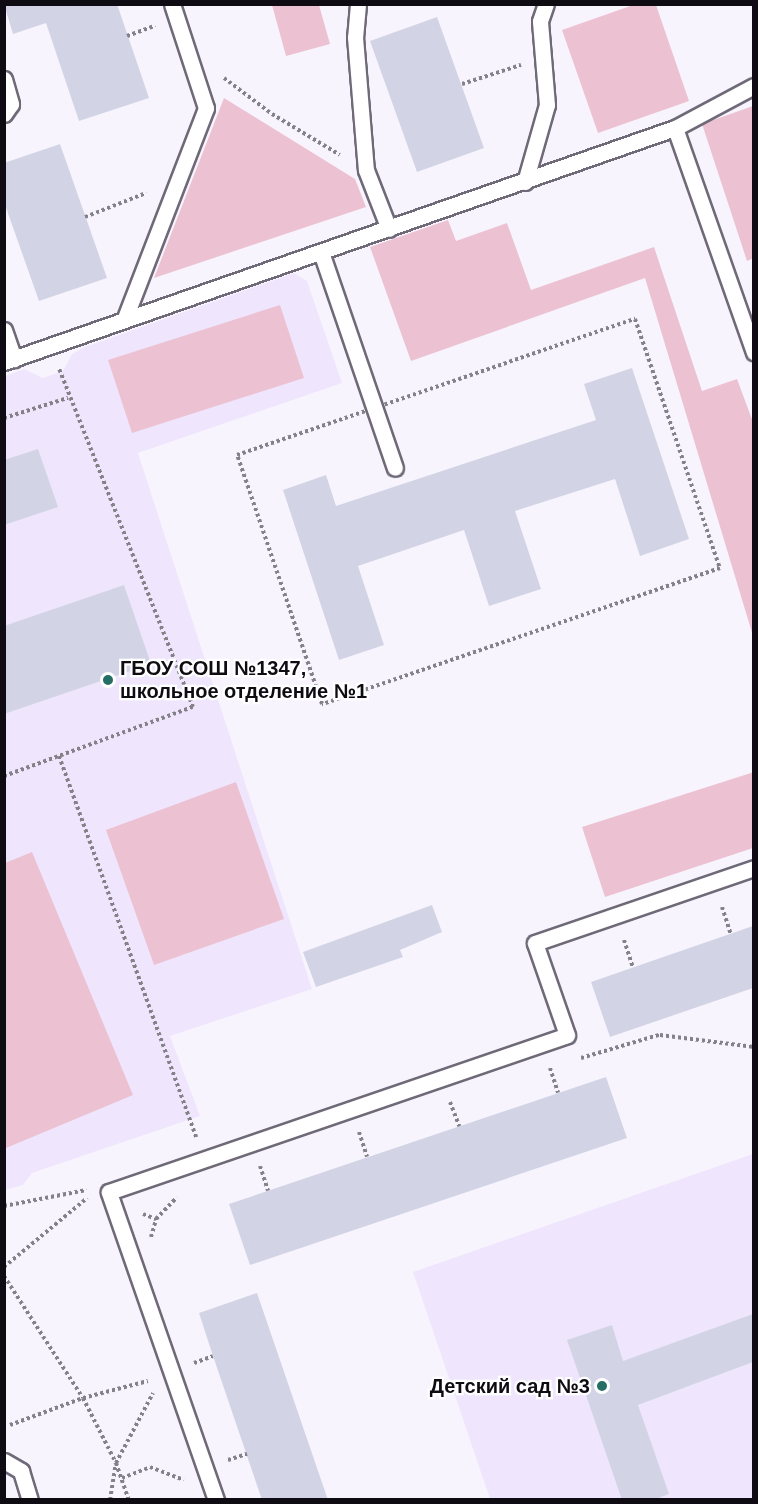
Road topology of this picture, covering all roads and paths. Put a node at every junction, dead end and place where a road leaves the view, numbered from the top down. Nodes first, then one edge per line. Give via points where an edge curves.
1 (172, 4) edge
2 (358, 4) edge
3 (546, 4) edge
4 (162, 23) dead end
5 (127, 36) dead end
6 (543, 58) junction
7 (220, 75) dead end
8 (4, 79) edge
9 (462, 84) dead end
10 (753, 86) edge
11 (4, 114) edge
12 (675, 128) junction
13 (366, 170) junction
14 (525, 182) junction
15 (158, 188) dead end
16 (86, 217) dead end
17 (388, 229) junction
18 (321, 252) junction
19 (125, 318) junction
20 (4, 330) edge
21 (753, 352) edge
22 (9, 361) edge
23 (376, 407) junction
24 (4, 418) edge
25 (394, 468) dead end
26 (59, 756) junction
27 (4, 776) edge
28 (753, 868) edge
29 (722, 907) dead end
30 (731, 934) dead end
31 (624, 940) dead end
32 (633, 967) dead end
33 (753, 1047) edge
34 (596, 1053) dead end
35 (550, 1068) dead end
36 (558, 1093) dead end
37 (450, 1102) dead end
38 (459, 1126) dead end
39 (359, 1132) dead end
40 (367, 1157) dead end
41 (204, 1159) junction
42 (260, 1166) dead end
43 (104, 1190) junction
44 (268, 1191) dead end
45 (179, 1195) dead end
46 (4, 1206) edge
47 (152, 1250) dead end
48 (4, 1267) edge
49 (4, 1276) edge
50 (186, 1355) dead end
51 (190, 1365) dead end
52 (167, 1375) junction
53 (83, 1398) junction
54 (10, 1425) dead end
55 (247, 1454) dead end
56 (4, 1461) edge
57 (116, 1463) junction
58 (226, 1471) dead end
59 (122, 1478) junction
60 (179, 1480) dead end
61 (30, 1500) edge
62 (110, 1500) edge
63 (129, 1500) edge
64 (216, 1500) edge

1 - 19 lane via 206,108
2 - 13 lane via 356,37
3 - 6 lane via 540,21
4 - 5 path
6 - 9 path
6 - 14 lane via 547,105
7 - 13 path via 272,114
8 - 11 lane via 11,104
10 - 12 lane
12 - 14 lane
12 - 21 lane
13 - 17 lane
14 - 17 lane
15 - 16 path
17 - 18 lane
18 - 19 lane
18 - 23 lane
19 - 22 lane
20 - 22 lane
23 - 23 path via 237,455 322,704 720,568 635,319
23 - 25 lane
24 - 26 path via 68,398 193,707
26 - 27 path
26 - 41 path
28 - 41 lane via 535,943 567,1035
29 - 30 path
31 - 32 path
33 - 34 path via 661,1035
35 - 36 path
37 - 38 path
39 - 40 path
41 - 43 lane
42 - 44 path
43 - 46 path
43 - 48 path
43 - 52 lane
45 - 47 path via 156,1219
49 - 53 path
50 - 51 path
52 - 53 path
52 - 57 path
52 - 64 lane
53 - 54 path
53 - 57 path
55 - 58 path via 223,1461
56 - 61 lane via 21,1471
57 - 59 path
57 - 62 path
59 - 60 path via 150,1467
59 - 63 path

